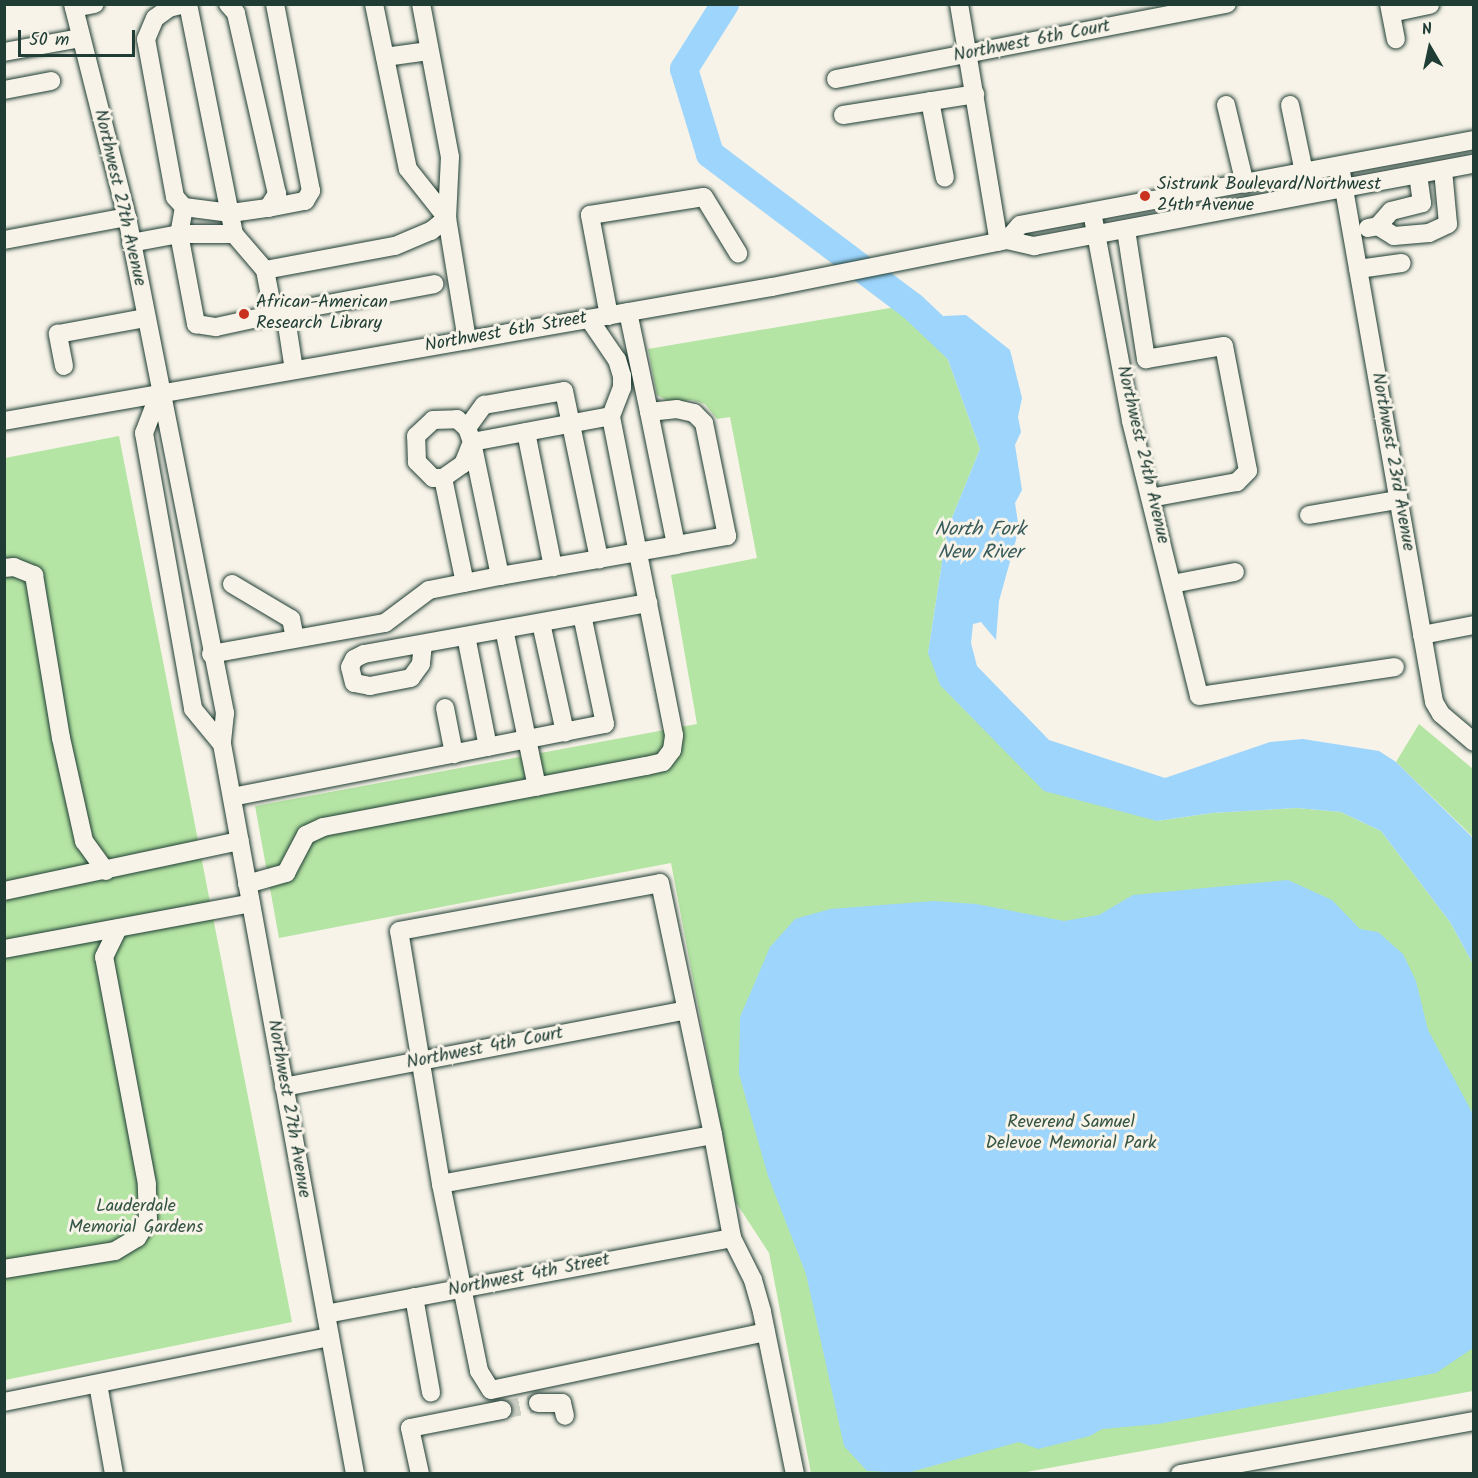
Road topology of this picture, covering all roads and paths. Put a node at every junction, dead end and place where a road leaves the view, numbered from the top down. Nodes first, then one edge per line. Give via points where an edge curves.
1 (95, 4) edge
2 (186, 4) edge
3 (228, 4) edge
4 (275, 4) edge
5 (374, 4) edge
6 (421, 4) edge
7 (959, 4) edge
8 (1227, 4) edge
9 (1430, 5) edge
10 (74, 6) edge
11 (1390, 9) edge
12 (80, 38) junction
13 (1396, 39) dead end
14 (429, 51) junction
15 (4, 52) edge
16 (968, 54) junction
17 (385, 57) junction
18 (836, 79) dead end
19 (51, 81) dead end
20 (4, 90) edge
21 (975, 94) junction
22 (930, 101) junction
23 (1227, 105) dead end
24 (1290, 105) dead end
25 (843, 115) dead end
26 (1473, 140) edge
27 (1473, 164) edge
28 (1340, 166) junction
29 (1443, 170) junction
30 (1304, 172) junction
31 (1418, 175) junction
32 (945, 178) dead end
33 (1245, 184) junction
34 (1344, 188) junction
35 (1422, 203) junction
36 (184, 207) junction
37 (268, 208) junction
38 (1092, 212) junction
39 (231, 213) junction
40 (127, 217) junction
41 (447, 218) junction
42 (1378, 226) junction
43 (1126, 230) junction
44 (1351, 231) junction
45 (1430, 233) junction
46 (179, 234) junction
47 (234, 234) junction
48 (1097, 235) junction
49 (4, 240) edge
50 (1003, 241) junction
51 (131, 243) junction
52 (738, 253) dead end
53 (1402, 263) dead end
54 (1358, 269) junction
55 (265, 270) junction
56 (434, 284) dead end
57 (285, 312) junction
58 (628, 312) junction
59 (609, 316) junction
60 (145, 318) junction
61 (589, 319) junction
62 (467, 340) junction
63 (64, 366) dead end
64 (294, 370) junction
65 (159, 394) junction
66 (649, 412) junction
67 (611, 416) junction
68 (4, 421) edge
69 (570, 424) junction
70 (526, 432) junction
71 (470, 435) junction
72 (443, 478) junction
73 (1150, 498) junction
74 (1398, 500) junction
75 (1310, 515) dead end
76 (676, 545) junction
77 (638, 552) junction
78 (599, 559) junction
79 (553, 567) junction
80 (4, 568) edge
81 (1235, 572) dead end
82 (500, 576) junction
83 (465, 583) junction
84 (232, 584) dead end
85 (1172, 584) junction
86 (648, 603) junction
87 (582, 615) junction
88 (540, 622) junction
89 (1473, 625) edge
90 (504, 629) junction
91 (1422, 635) junction
92 (466, 636) junction
93 (295, 639) junction
94 (423, 644) dead end
95 (212, 654) junction
96 (1395, 667) dead end
97 (445, 708) dead end
98 (565, 732) junction
99 (528, 739) junction
100 (1473, 742) edge
101 (222, 744) junction
102 (488, 747) junction
103 (454, 754) junction
104 (537, 787) junction
105 (232, 797) junction
106 (240, 841) junction
107 (106, 871) junction
108 (248, 884) junction
109 (4, 891) edge
110 (251, 903) junction
111 (118, 928) junction
112 (81, 934) junction
113 (4, 949) edge
114 (104, 957) junction
115 (686, 1010) junction
116 (421, 1061) junction
117 (284, 1087) junction
118 (712, 1135) junction
119 (441, 1184) junction
120 (732, 1238) junction
121 (4, 1269) edge
122 (462, 1288) junction
123 (414, 1297) junction
124 (326, 1314) junction
125 (766, 1332) junction
126 (330, 1337) junction
127 (98, 1384) junction
128 (431, 1392) dead end
129 (4, 1402) edge
130 (538, 1403) tunnel mouth
131 (502, 1410) tunnel mouth
132 (565, 1416) dead end
133 (1473, 1421) edge
134 (114, 1473) edge
135 (355, 1473) edge
136 (420, 1473) edge
137 (795, 1473) edge
138 (1180, 1473) edge

1 - 10 street
2 - 36 street via 169,8 155,18 146,39 175,197
2 - 39 street
3 - 37 street via 237,13 277,194
4 - 37 street via 311,191 305,201
5 - 17 street
6 - 14 street
7 - 16 street
8 - 16 street, Northwest 6th Court
9 - 11 street
10 - 12 street, Northwest 27th Avenue
11 - 13 street
12 - 15 street
12 - 40 street, Northwest 27th Avenue
14 - 17 street
14 - 41 street via 450,157
16 - 18 street, Northwest 6th Court
16 - 21 street
17 - 41 street via 408,169
19 - 20 street
21 - 22 street
21 - 50 street
22 - 25 street
22 - 32 street
23 - 33 street
24 - 30 street
26 - 28 street, Northwest 6th Street
27 - 29 street, Northwest 6th Street
28 - 30 street, Northwest 6th Street
28 - 34 street, Northwest 23rd Avenue
29 - 31 street, Northwest 6th Street
29 - 45 street via 1448,224
30 - 33 street, Northwest 6th Street
31 - 34 street, Northwest 6th Street
31 - 35 street
33 - 38 street, Northwest 6th Street
34 - 43 street, Northwest 6th Street
34 - 44 street, Northwest 23rd Avenue
35 - 42 street via 1391,212
35 - 45 street
36 - 39 street
36 - 46 street
37 - 39 street
38 - 48 street, Northwest 24th Avenue
38 - 50 street, Northwest 6th Street via 1020,225
39 - 47 street
40 - 49 street
40 - 51 street, Northwest 27th Avenue
41 - 55 street via 431,231 395,246
41 - 62 street
42 - 44 street
42 - 45 street via 1394,236
43 - 48 street, Northwest 6th Street
43 - 73 street via 1146,359 1224,346 1248,471 1237,482
44 - 54 street, Northwest 23rd Avenue
46 - 47 street
46 - 51 street
46 - 57 street via 196,324 216,327
47 - 55 street
48 - 50 street, Northwest 6th Street via 1034,246
48 - 73 street, Northwest 24th Avenue via 1131,421
50 - 58 street, Northwest 6th Street
51 - 60 street, Northwest 27th Avenue
52 - 59 street via 704,197 590,215
53 - 54 street
54 - 74 street, Northwest 23rd Avenue
55 - 57 street via 272,306
56 - 57 street
57 - 64 street
58 - 59 street, Northwest 6th Street
58 - 66 street
59 - 61 street, Northwest 6th Street
60 - 63 street via 58,334
60 - 65 street, Northwest 27th Avenue
61 - 62 street, Northwest 6th Street
61 - 67 street via 617,360 622,376 622,388
62 - 64 street, Northwest 6th Street
64 - 65 street, Northwest 6th Street
65 - 68 street, Northwest 6th Street
65 - 95 street, Northwest 27th Avenue via 168,420
65 - 101 street, Northwest 27th Avenue via 144,433 193,709
66 - 76 street
66 - 76 street via 677,409 694,413 704,423 716,479 727,536
67 - 69 street
67 - 77 street
69 - 70 street
69 - 71 street via 564,391 484,405
69 - 78 street
70 - 71 street
70 - 79 street
71 - 72 street via 463,464
71 - 72 street via 458,419 446,417 433,420 416,436 417,462 433,478
71 - 82 street
72 - 83 street
73 - 85 street, Northwest 24th Avenue
74 - 75 street
74 - 91 street, Northwest 23rd Avenue
76 - 77 street
77 - 78 street
77 - 86 street
78 - 79 street
79 - 82 street
80 - 107 street via 14,567 34,575 61,738 84,841
81 - 85 street
82 - 83 street
83 - 93 street via 429,590 385,623
84 - 93 street via 291,619
85 - 96 street, Northwest 24th Avenue via 1199,696
86 - 87 street
86 - 104 street via 674,735 672,750 663,762
87 - 88 street
87 - 98 street via 604,724
88 - 90 street
88 - 98 street
89 - 91 street
90 - 92 street
90 - 99 street
91 - 100 street, Northwest 23rd Avenue via 1434,702 1441,714
92 - 94 street
92 - 102 street
93 - 95 street
95 - 101 street, Northwest 27th Avenue via 225,713
97 - 103 street
98 - 99 street
99 - 102 street
99 - 104 street
101 - 105 street, Northwest 27th Avenue
102 - 103 street
103 - 105 street
104 - 108 street via 323,827 306,835 286,873
105 - 106 street, Northwest 27th Avenue
106 - 107 street
106 - 108 street, Northwest 27th Avenue
107 - 109 street
108 - 110 street, Northwest 27th Avenue
110 - 111 street
110 - 117 street, Northwest 27th Avenue
111 - 112 street
111 - 114 street
112 - 113 street
112 - 114 street
114 - 121 street via 147,1184 148,1220 137,1238 115,1251
115 - 116 street, Northwest 4th Court
115 - 116 street via 660,883 399,931
115 - 118 street
116 - 117 street, Northwest 4th Court
116 - 119 street
117 - 124 street, Northwest 27th Avenue
118 - 119 street
118 - 120 street
119 - 122 street
120 - 122 street, Northwest 4th Street
120 - 125 street via 753,1280
122 - 123 street, Northwest 4th Street
122 - 125 street via 479,1371 491,1390
123 - 124 street, Northwest 4th Street
123 - 128 street
124 - 126 street, Northwest 27th Avenue
125 - 137 street
126 - 127 street
126 - 135 street, Northwest 27th Avenue
127 - 129 street
127 - 134 street
130 - 132 street via 562,1403
131 - 136 street via 410,1428
133 - 138 street

